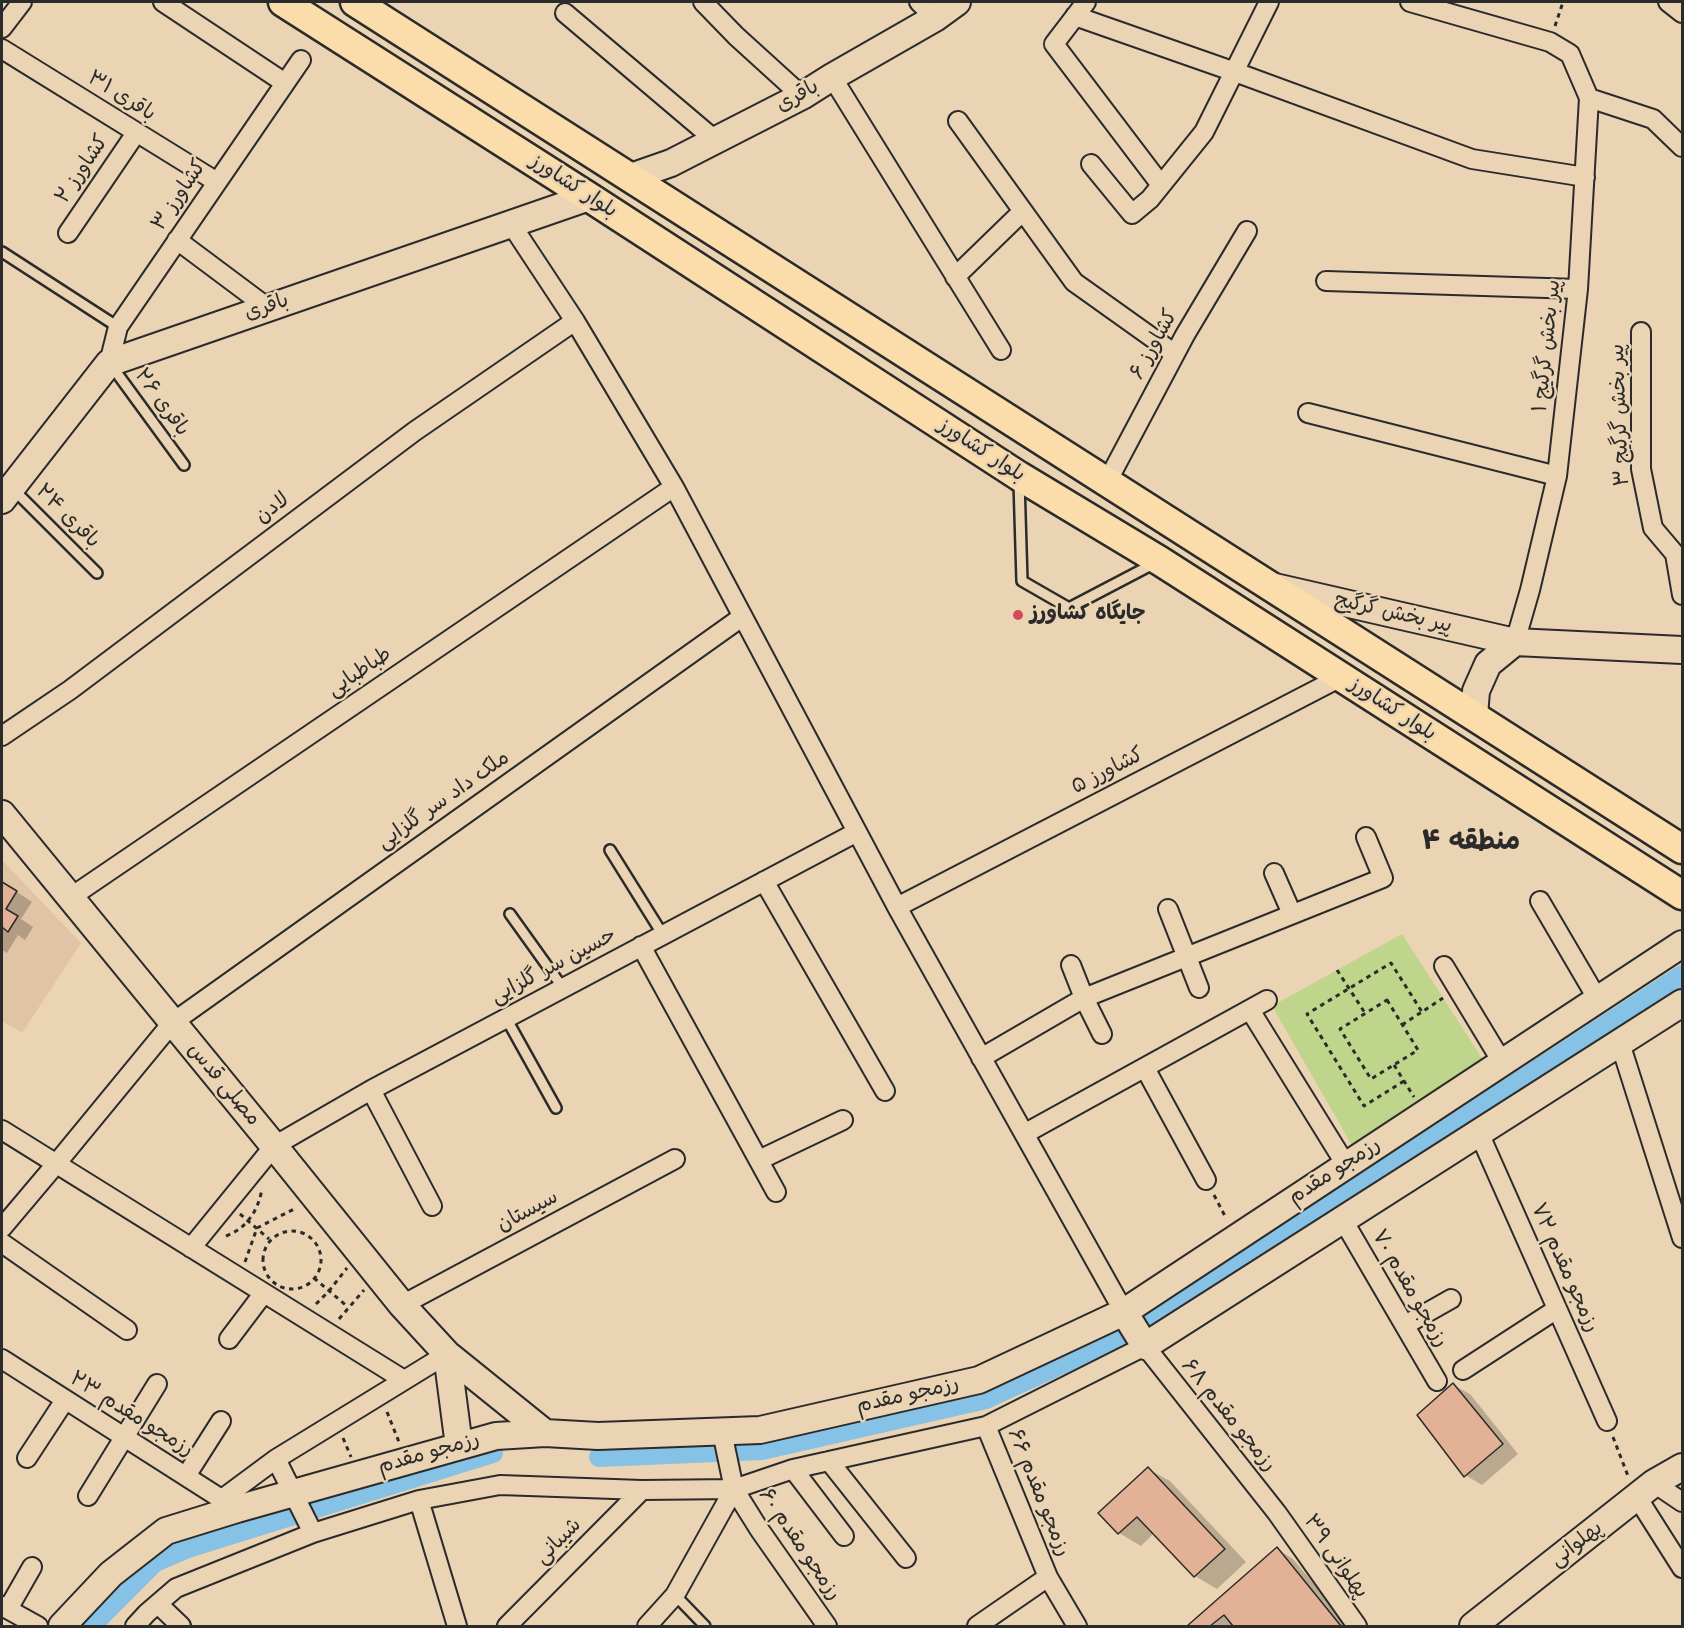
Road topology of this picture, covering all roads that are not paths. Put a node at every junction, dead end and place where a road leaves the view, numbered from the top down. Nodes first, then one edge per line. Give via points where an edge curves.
1 (22, 2) edge
2 (163, 2) edge
3 (283, 2) edge
4 (359, 2) edge
5 (703, 2) edge
6 (957, 2) edge
7 (1086, 2) edge
8 (1269, 2) edge
9 (1410, 2) edge
10 (1668, 2) edge
11 (1445, 6) edge
12 (927, 10) edge
13 (310, 12) edge
14 (565, 13) dead end
15 (1683, 13) edge
16 (1075, 16) junction
17 (2, 28) edge
18 (2, 49) edge
19 (301, 60) dead end
20 (1235, 72) junction
21 (832, 77) junction
22 (285, 83) junction
23 (802, 96) junction
24 (1589, 98) junction
25 (958, 121) dead end
26 (136, 133) junction
27 (715, 140) junction
28 (1683, 147) edge
29 (1091, 164) dead end
30 (631, 177) junction
31 (1585, 177) junction
32 (217, 182) junction
33 (1161, 185) junction
34 (589, 197) junction
35 (1023, 211) junction
36 (511, 224) junction
37 (1247, 231) dead end
38 (68, 233) dead end
39 (177, 240) junction
40 (2, 252) edge
41 (955, 277) junction
42 (1326, 281) dead end
43 (1578, 289) junction
44 (268, 308) junction
45 (574, 321) junction
46 (117, 327) junction
47 (1641, 332) dead end
48 (1001, 350) dead end
49 (1175, 354) junction
50 (109, 363) junction
51 (1308, 413) dead end
52 (184, 465) dead end
53 (1019, 476) junction
54 (1557, 476) junction
55 (1107, 482) junction
56 (674, 487) junction
57 (5, 489) edge
58 (1160, 561) junction
59 (97, 573) dead end
60 (1271, 586) junction
61 (1683, 595) edge
62 (742, 617) junction
63 (1515, 642) junction
64 (1683, 650) edge
65 (1341, 677) junction
66 (1474, 716) junction
67 (2, 736) edge
68 (2, 814) edge
69 (857, 832) junction
70 (1366, 837) dead end
71 (1683, 849) edge
72 (610, 850) dead end
73 (1274, 873) dead end
74 (764, 881) junction
75 (1683, 895) edge
76 (71, 897) junction
77 (1540, 901) dead end
78 (897, 907) junction
79 (1168, 909) dead end
80 (510, 914) dead end
81 (1293, 914) junction
82 (663, 935) junction
83 (1683, 944) edge
84 (641, 946) junction
85 (1187, 956) junction
86 (1071, 965) dead end
87 (1444, 966) dead end
88 (563, 988) junction
89 (1199, 988) dead end
90 (1084, 998) junction
91 (1267, 1000) dead end
92 (1598, 1000) junction
93 (1250, 1010) junction
94 (1678, 1012) edge
95 (506, 1018) junction
96 (172, 1023) junction
97 (1102, 1034) dead end
98 (1620, 1043) junction
99 (981, 1058) junction
100 (1502, 1062) junction
101 (1145, 1068) junction
102 (371, 1090) junction
103 (885, 1091) dead end
104 (556, 1108) dead end
105 (843, 1120) dead end
106 (2, 1130) edge
107 (1479, 1133) junction
108 (1024, 1134) junction
109 (274, 1146) junction
110 (675, 1159) dead end
111 (759, 1160) junction
112 (56, 1164) junction
113 (1346, 1165) junction
114 (1206, 1180) road end
115 (776, 1192) dead end
116 (432, 1206) dead end
117 (1343, 1220) junction
118 (2, 1228) edge
119 (1683, 1238) edge
120 (2, 1244) edge
121 (191, 1248) junction
122 (263, 1294) junction
123 (1451, 1299) dead end
124 (402, 1305) junction
125 (1557, 1308) junction
126 (1124, 1312) junction
127 (1405, 1325) junction
128 (127, 1330) dead end
129 (229, 1339) dead end
130 (1144, 1346) junction
131 (447, 1353) junction
132 (2, 1362) edge
133 (1463, 1370) dead end
134 (404, 1380) junction
135 (1437, 1381) dead end
136 (157, 1384) dead end
137 (65, 1400) junction
138 (1607, 1420) road end
139 (221, 1421) dead end
140 (986, 1426) junction
141 (545, 1433) junction
142 (124, 1437) junction
143 (723, 1438) junction
144 (459, 1446) junction
145 (27, 1458) dead end
146 (276, 1460) junction
147 (829, 1461) junction
148 (1683, 1467) edge
149 (792, 1469) junction
150 (186, 1476) junction
151 (732, 1481) junction
152 (642, 1490) junction
153 (1645, 1490) junction
154 (293, 1494) junction
155 (88, 1496) dead end
156 (419, 1500) junction
157 (1683, 1502) edge
158 (230, 1504) junction
159 (1277, 1513) joint
160 (313, 1532) junction
161 (844, 1536) dead end
162 (906, 1558) dead end
163 (32, 1567) dead end
164 (1683, 1568) edge
165 (1048, 1577) junction
166 (675, 1595) junction
167 (158, 1604) junction
168 (5, 1607) edge
169 (38, 1626) edge
170 (62, 1626) edge
171 (135, 1626) edge
172 (181, 1626) edge
173 (458, 1626) edge
174 (507, 1626) edge
175 (646, 1626) edge
176 (705, 1626) edge
177 (827, 1626) edge
178 (977, 1626) edge
179 (1077, 1626) edge
180 (1357, 1626) edge
181 (1473, 1626) edge

1 - 17 street
2 - 22 street
3 - 13 main road, بلوار کشاورز
4 - 30 main road, بلوار کشاورز
5 - 23 street
6 - 12 street, باقری
7 - 16 street
8 - 20 street
9 - 11 street
10 - 15 street
11 - 24 street, پیر بخش گرگیج ۱ via 1550,42 1570,54
12 - 21 street, باقری
13 - 34 main road, بلوار کشاورز
14 - 27 street
16 - 20 street
16 - 33 street via 1054,44
18 - 26 street, باقری ۳۱
19 - 22 street, کشاورز ۳
20 - 31 street via 1472,159
20 - 33 street via 1204,132
21 - 23 street, باقری
21 - 41 street
22 - 32 street, کشاورز ۳
23 - 27 street, باقری
24 - 28 street via 1653,120
24 - 31 street, پیر بخش گرگیج ۱
25 - 35 street
26 - 32 street, باقری ۳۱
26 - 38 street, کشاورز ۲
27 - 30 street, باقری via 671,163
29 - 33 street via 1132,214
30 - 55 main road, بلوار کشاورز
31 - 43 street, پیر بخش گرگیج ۱
32 - 39 street, کشاورز ۳
34 - 36 street, باقری
34 - 53 main road, بلوار کشاورز
35 - 41 street
35 - 49 street via 1074,282
36 - 44 street, باقری
36 - 45 street
37 - 49 street, کشاورز ۶
39 - 44 street
39 - 46 street, کشاورز ۳
40 - 46 lane
41 - 48 street
42 - 43 street
43 - 54 street, پیر بخش گرگیج ۱
44 - 50 street, باقری
45 - 56 street
45 - 67 street, لادن via 415,431 70,690
46 - 50 street, کشاورز ۳
47 - 61 street, پیر بخش گرگیج ۳ via 1641,469 1653,528 1675,554
49 - 55 street, کشاورز ۶
50 - 52 lane, باقری ۲۶
50 - 57 street
51 - 54 street
53 - 58 main road, بلوار کشاورز
53 - 58 lane via 1022,581 1069,608
54 - 63 street, پیر بخش گرگیج ۱
55 - 60 main road, بلوار کشاورز
56 - 62 street
56 - 76 street, طباطبایی
57 - 59 lane, باقری ۲۴
58 - 65 main road, بلوار کشاورز
60 - 63 street, پیر بخش گرگیج
60 - 66 main road, بلوار کشاورز
62 - 69 street
62 - 96 street, ملک داد سر گلزایی
63 - 64 street, پیر بخش گرگیج
63 - 66 street via 1488,664 1476,691
65 - 75 main road, بلوار کشاورز
65 - 78 street, کشاورز ۵
66 - 71 main road, بلوار کشاورز
68 - 76 street, مصلی قدس
69 - 74 street, حسین سر گلزایی
69 - 78 street
70 - 81 street via 1383,878
72 - 82 lane
73 - 81 street
74 - 82 street, حسین سر گلزایی
74 - 103 street
76 - 96 street, مصلی قدس
77 - 92 street
78 - 99 street
79 - 85 street
80 - 88 lane
81 - 85 street
82 - 84 street, حسین سر گلزایی
83 - 92 street, رزمجو مقدم
84 - 88 street, حسین سر گلزایی
84 - 111 street
85 - 89 street
85 - 90 street
86 - 90 street
87 - 100 street
88 - 95 street, حسین سر گلزایی
90 - 97 street
90 - 99 street
91 - 93 street
92 - 100 street, رزمجو مقدم
93 - 101 street
93 - 113 street
94 - 98 street, رزمجو مقدم
95 - 102 street, حسین سر گلزایی
95 - 104 lane
96 - 109 street, مصلی قدس
96 - 112 street, ملک داد سر گلزایی
98 - 107 street, رزمجو مقدم
98 - 119 street
99 - 108 street
100 - 113 street, رزمجو مقدم
101 - 108 street
101 - 114 street
102 - 109 street, حسین سر گلزایی
102 - 116 street
105 - 111 street
106 - 112 street
107 - 117 street, رزمجو مقدم
107 - 125 street, رزمجو مقدم ۷۲
108 - 126 street
109 - 121 street
109 - 124 street, مصلی قدس
110 - 124 street, سیستان
111 - 115 street
112 - 118 street, ملک داد سر گلزایی
112 - 121 street
113 - 126 street, رزمجو مقدم
117 - 127 street, رزمجو مقدم ۷۰
117 - 130 street, رزمجو مقدم
120 - 128 street
121 - 122 street
122 - 129 street
122 - 134 street
123 - 127 street
124 - 131 street, مصلی قدس
125 - 133 street
125 - 138 street, رزمجو مقدم ۷۲
126 - 130 street
126 - 143 street, رزمجو مقدم via 979,1380
127 - 135 street, رزمجو مقدم ۷۰
130 - 140 street, رزمجو مقدم
130 - 159 street, رزمجو مقدم ۶۸
131 - 134 street
131 - 141 street, مصلی قدس
131 - 144 street
132 - 137 street, رزمجو مقدم ۲۳
134 - 146 street
136 - 142 street
137 - 142 street, رزمجو مقدم ۲۳
137 - 145 street
139 - 150 street
140 - 147 street, رزمجو مقدم
140 - 165 street, رزمجو مقدم ۶۶
141 - 143 street, رزمجو مقدم
141 - 144 street, رزمجو مقدم via 496,1436
142 - 150 street, رزمجو مقدم ۲۳
142 - 155 street
143 - 151 street, رزمجو مقدم ۶۰
144 - 154 street, رزمجو مقدم
146 - 154 street
146 - 158 street
147 - 149 street, رزمجو مقدم
147 - 162 street
148 - 153 street, پهلوانی
149 - 151 street, رزمجو مقدم
149 - 161 street
150 - 158 street, رزمجو مقدم ۲۳
151 - 152 street, رزمجو مقدم
151 - 166 street
151 - 177 street, رزمجو مقدم ۶۰ via 759,1529
152 - 156 street, رزمجو مقدم via 500,1485
152 - 174 street, شیبانی
153 - 157 street
153 - 164 street
153 - 181 street, پهلوانی
154 - 158 street, رزمجو مقدم
154 - 160 street
156 - 160 street, رزمجو مقدم
156 - 173 street
158 - 170 street, رزمجو مقدم via 166,1532 111,1574
159 - 180 street, پهلوانی ۳۹
160 - 167 street, رزمجو مقدم via 176,1588
163 - 168 street
165 - 178 street
165 - 179 street, رزمجو مقدم ۶۶
166 - 175 street
166 - 176 lane
167 - 171 street, رزمجو مقدم
167 - 172 street
168 - 169 street

